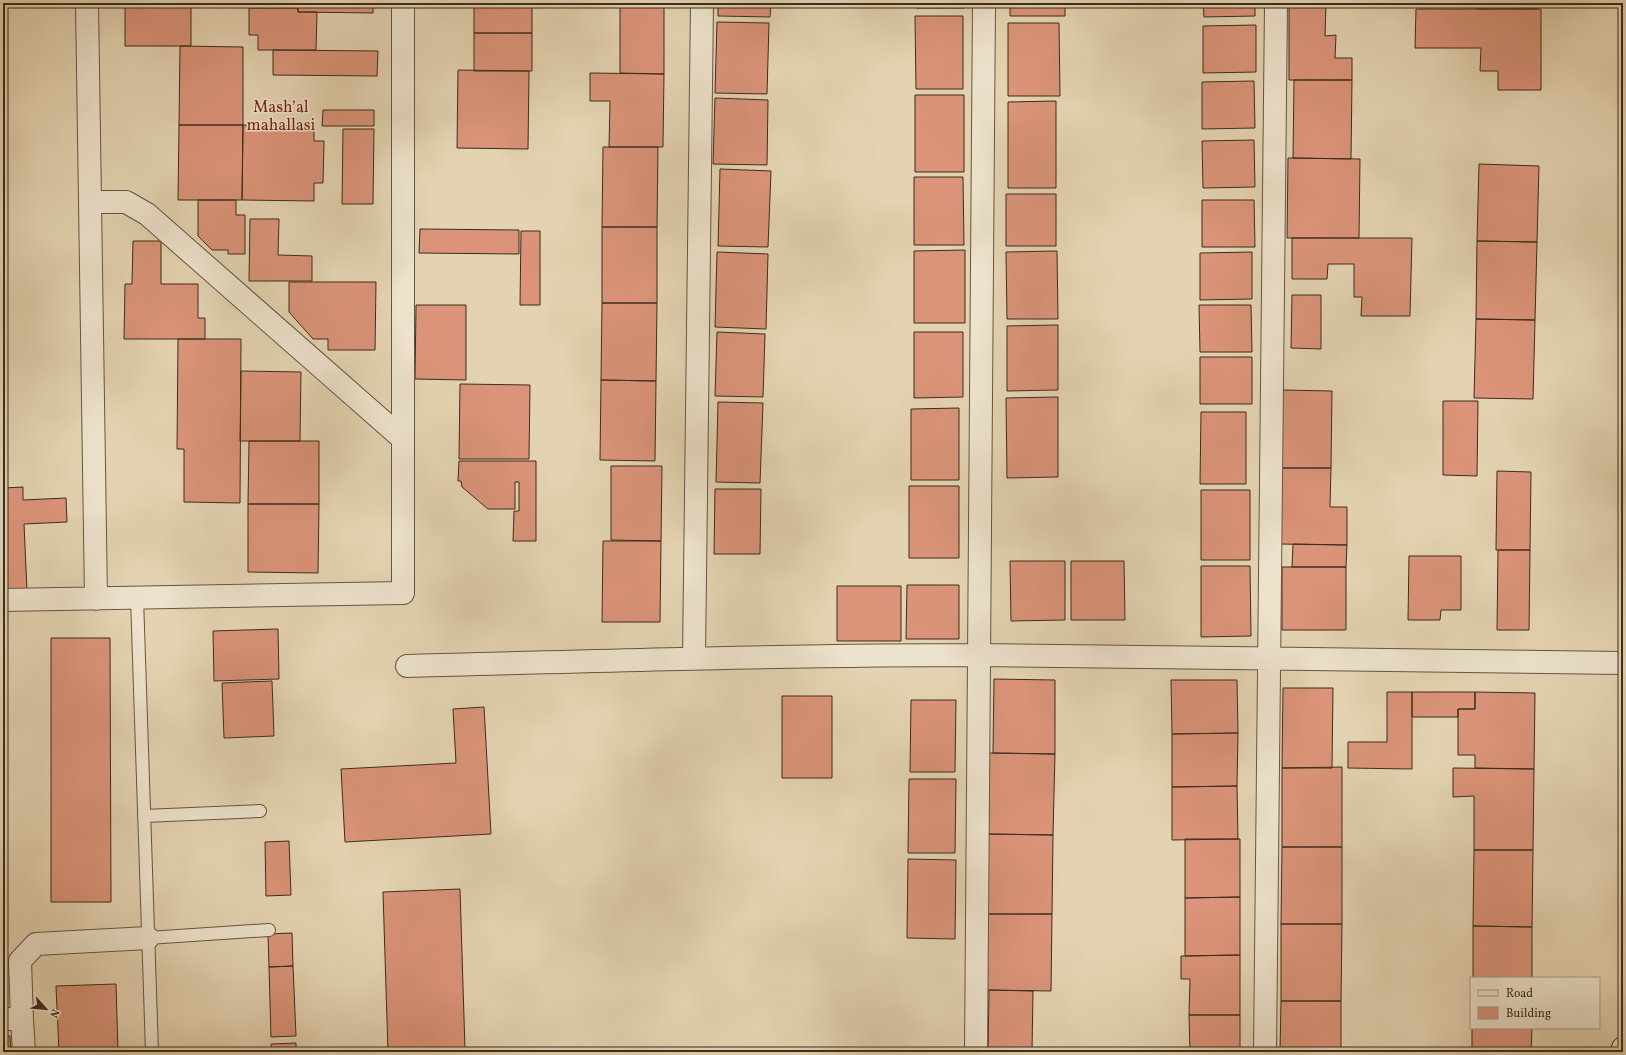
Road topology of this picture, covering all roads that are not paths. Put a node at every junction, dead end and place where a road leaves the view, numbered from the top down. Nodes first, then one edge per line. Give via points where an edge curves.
1 (87, 3) edge
2 (403, 3) edge
3 (702, 3) edge
4 (984, 3) edge
5 (1276, 3) edge
6 (90, 202) junction
7 (403, 439) junction
8 (137, 598) junction
9 (96, 599) junction
10 (3, 600) edge
11 (979, 655) junction
12 (1269, 657) junction
13 (694, 658) junction
14 (1623, 663) edge
15 (407, 666) dead end
16 (260, 810) dead end
17 (144, 816) junction
18 (269, 930) dead end
19 (148, 938) junction
20 (13, 1019) edge
21 (1623, 1048) edge
22 (24, 1052) edge
23 (152, 1052) edge
24 (976, 1052) edge
25 (1264, 1052) edge
26 (1622, 1052) edge

1 - 6 street
2 - 7 street
3 - 13 street
4 - 11 street
5 - 12 street
6 - 7 street via 126,202 147,214
6 - 9 street
7 - 8 street via 403,593
8 - 9 street
8 - 17 lane
9 - 10 street
11 - 12 street
11 - 13 street
11 - 24 street
12 - 14 street
12 - 25 street
13 - 15 street
16 - 17 lane
17 - 19 lane
18 - 19 lane
19 - 20 street via 36,944 20,961
19 - 23 lane
20 - 22 street
21 - 26 street

